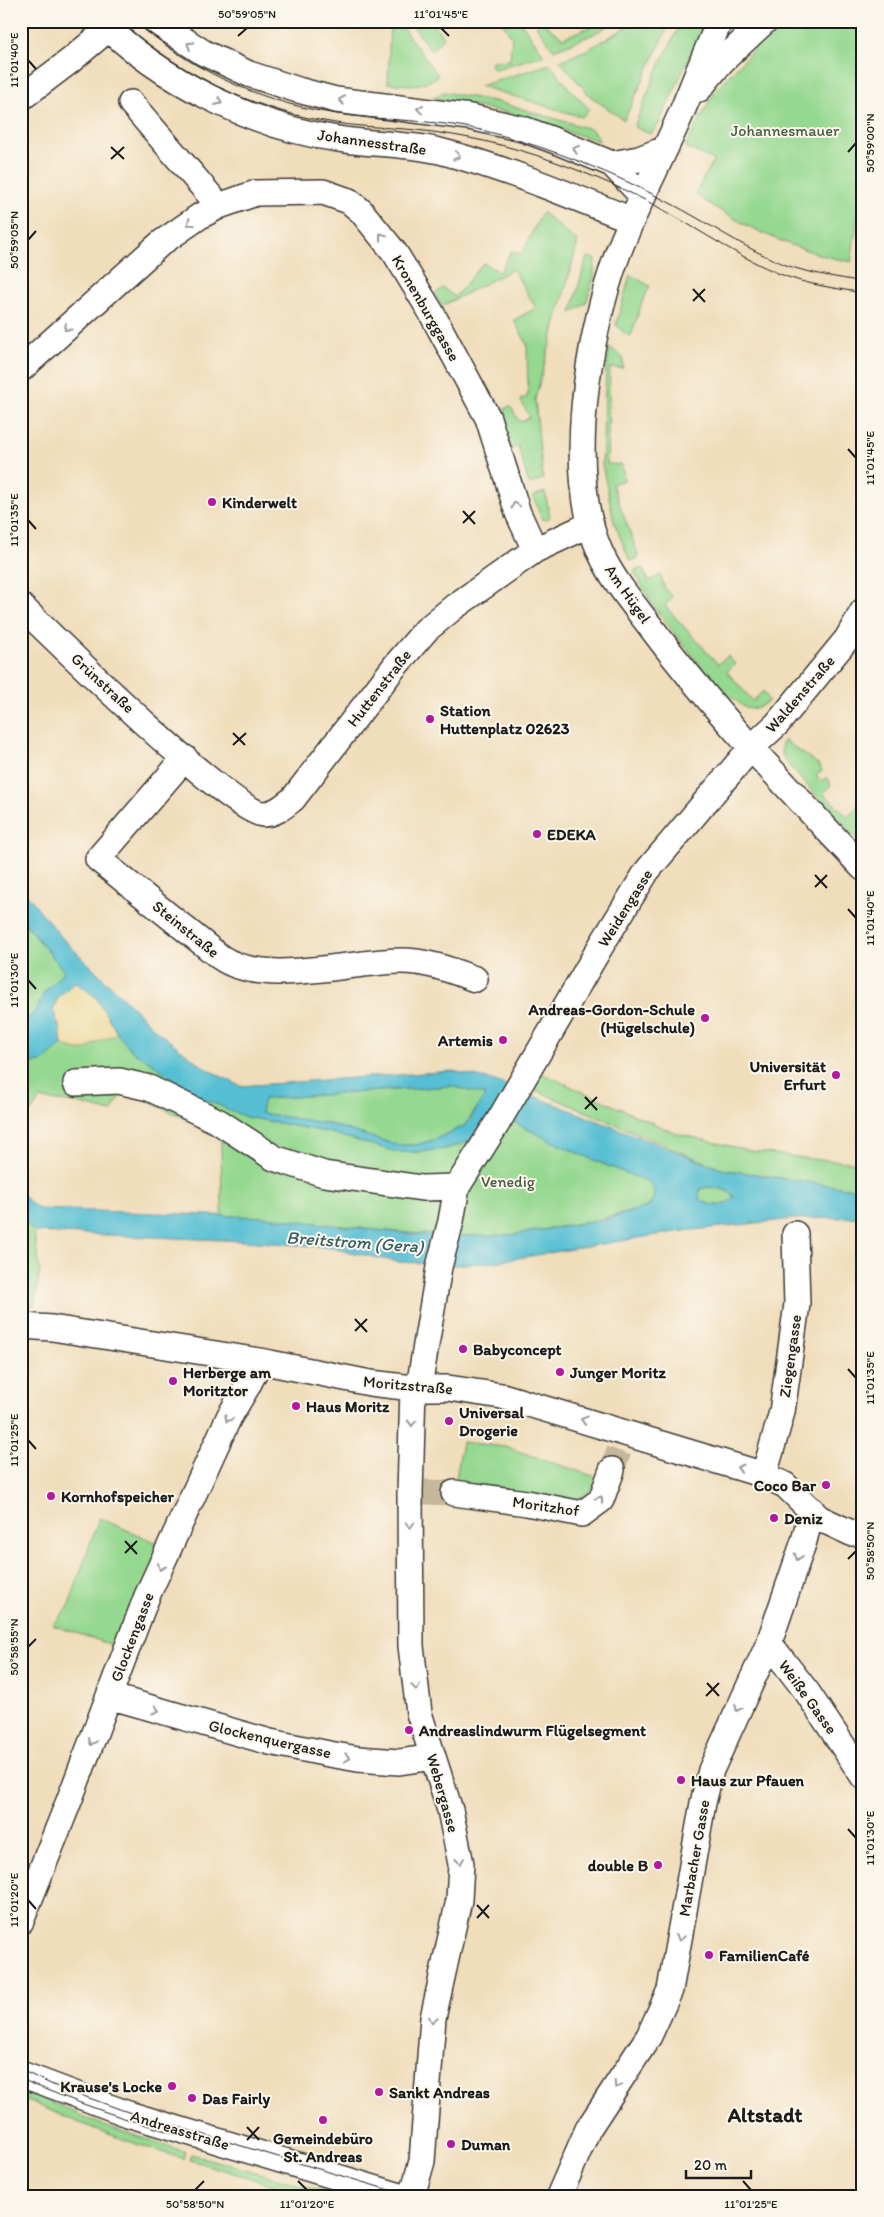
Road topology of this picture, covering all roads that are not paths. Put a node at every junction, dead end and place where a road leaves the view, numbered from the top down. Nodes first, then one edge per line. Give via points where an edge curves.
1 (155, 21) edge
2 (720, 21) edge
3 (764, 21) edge
4 (104, 25) edge
5 (21, 98) edge
6 (131, 103) dead end
7 (681, 114) junction
8 (665, 149) junction
9 (612, 164) junction
10 (643, 197) junction
11 (219, 206) junction
12 (632, 220) junction
13 (21, 369) edge
14 (591, 524) junction
15 (534, 550) junction
16 (21, 606) edge
17 (863, 611) edge
18 (751, 748) junction
19 (185, 758) junction
20 (863, 868) edge
21 (475, 979) dead end
22 (76, 1083) dead end
23 (457, 1187) junction
24 (795, 1234) dead end
25 (21, 1326) edge
26 (260, 1361) junction
27 (416, 1387) junction
28 (619, 1451) junction
29 (775, 1480) junction
30 (454, 1493) tunnel mouth
31 (812, 1510) junction
32 (863, 1533) edge
33 (769, 1643) junction
34 (109, 1696) junction
35 (433, 1757) junction
36 (859, 1761) edge
37 (21, 1921) edge
38 (21, 2074) edge
39 (400, 2196) edge
40 (412, 2196) edge
41 (559, 2196) edge

9 -> 1 street via 554,140 493,121 445,112 336,100 298,90 249,74 204,53
2 - 7 street
3 - 7 street via 722,61
4 - 5 street via 70,62
4 -> 12 street, Johannesstraße via 147,60 234,109 336,139 446,152
6 - 11 street
7 - 8 street, Am Hügel
8 - 9 street via 639,159
8 - 10 street, Am Hügel
9 - 10 street
10 - 12 street, Am Hügel
11 -> 13 street, Kronenburggasse via 161,244
15 -> 11 street, Kronenburggasse via 518,513 488,418 431,312 379,231 361,210 348,201 323,192 293,191 256,193
12 - 14 street, Am Hügel via 614,264 601,310 585,399 584,480
14 - 15 street, Huttenstraße
14 - 18 street, Am Hügel via 600,553 613,576 683,670
15 - 19 street, Huttenstraße via 426,630 293,799 282,808 263,814 250,810
16 - 19 street, Grünstraße
17 - 18 street, Waldenstraße via 828,663 777,724
18 - 20 street, Am Hügel
18 - 23 street, Weidengasse via 647,871
19 - 21 street, Steinstraße via 98,859 220,957 228,963 280,972 402,961 426,963
22 - 23 street via 119,1081 150,1088 219,1122 274,1158 324,1174 422,1188
23 - 27 street
24 - 29 street, Ziegengasse via 796,1313
25 - 26 street, Moritzstraße via 52,1328
26 - 27 street, Moritzstraße via 370,1383
26 -> 34 street, Glockengasse via 229,1418 147,1596
28 -> 27 street, Moritzstraße via 502,1396
27 -> 35 street, Webergasse via 417,1492 411,1646 419,1713
29 -> 28 street, Moritzstraße
30 -> 28 street, Moritzhof via 582,1514 601,1500
29 - 31 street
31 - 32 street via 819,1518 851,1533
31 -> 33 street, Marbacher Gasse
33 - 36 street, Weiße Gasse
33 -> 41 street, Marbacher Gasse via 711,1770 670,1990 649,2036 588,2130
34 -> 35 street, Glockenquergasse via 270,1742 358,1760 398,1762
34 -> 37 street, Glockengasse
35 -> 40 street, Webergasse via 450,1810 461,1864 459,1900 433,2018 422,2161
38 - 39 street, Andreasstraße via 128,2114

